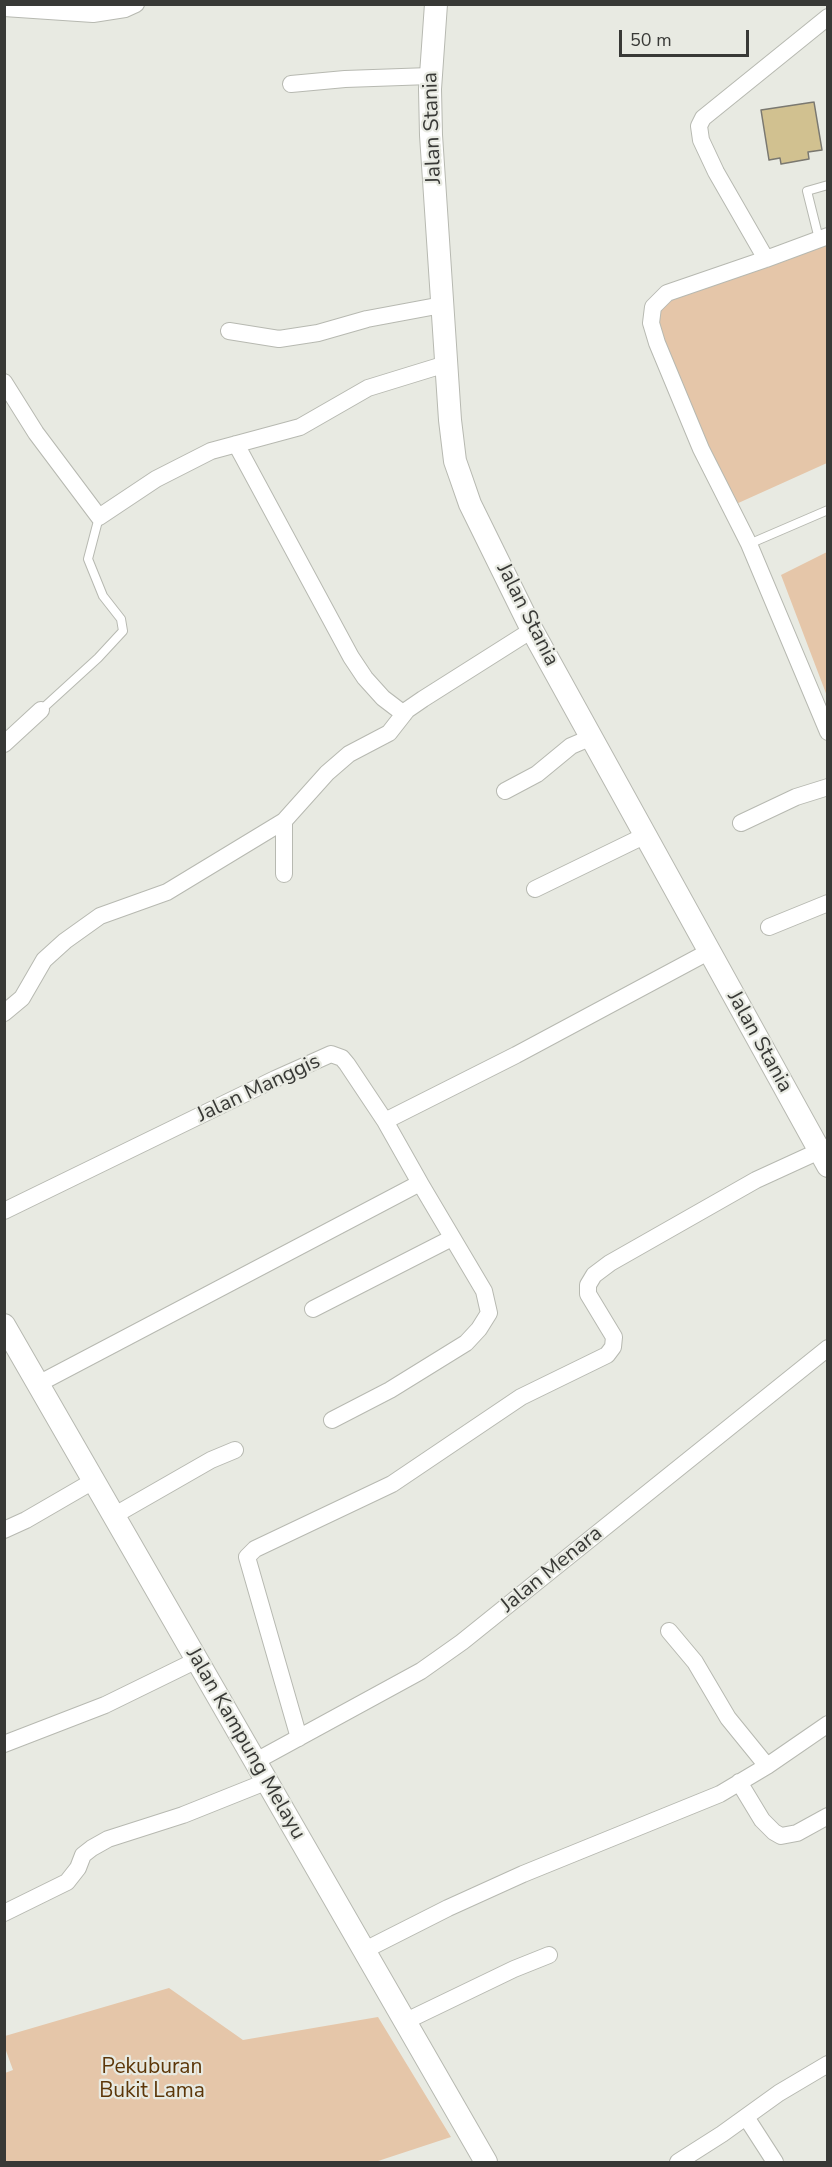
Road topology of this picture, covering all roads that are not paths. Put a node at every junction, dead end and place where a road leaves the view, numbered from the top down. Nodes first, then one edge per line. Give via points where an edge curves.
1 (136, 4) edge
2 (436, 4) edge
3 (4, 8) edge
4 (110, 8) edge
5 (828, 17) edge
6 (430, 76) junction
7 (291, 84) dead end
8 (828, 185) edge
9 (823, 237) edge
10 (766, 259) junction
11 (442, 305) junction
12 (229, 331) dead end
13 (446, 364) junction
14 (4, 382) edge
15 (236, 444) junction
16 (828, 510) edge
17 (99, 518) junction
18 (749, 544) junction
19 (532, 630) junction
20 (40, 710) joint
21 (404, 714) junction
22 (828, 732) edge
23 (592, 737) junction
24 (4, 744) edge
25 (828, 787) edge
26 (505, 791) dead end
27 (284, 821) junction
28 (741, 823) dead end
29 (646, 835) junction
30 (284, 874) dead end
31 (535, 889) dead end
32 (828, 903) edge
33 (769, 927) dead end
34 (710, 951) junction
35 (4, 1013) edge
36 (385, 1121) junction
37 (824, 1155) edge
38 (420, 1183) junction
39 (4, 1212) edge
40 (452, 1238) junction
41 (313, 1309) dead end
42 (4, 1325) edge
43 (828, 1348) edge
44 (38, 1384) junction
45 (332, 1420) dead end
46 (235, 1450) dead end
47 (95, 1480) junction
48 (115, 1515) junction
49 (4, 1530) edge
50 (669, 1631) dead end
51 (197, 1660) junction
52 (828, 1724) edge
53 (298, 1738) junction
54 (4, 1744) edge
55 (256, 1761) junction
56 (767, 1766) junction
57 (268, 1781) junction
58 (739, 1782) junction
59 (828, 1816) edge
60 (6, 1907) edge
61 (363, 1951) junction
62 (549, 1955) dead end
63 (404, 2022) junction
64 (828, 2064) edge
65 (746, 2117) junction
66 (486, 2163) edge
67 (678, 2163) edge
68 (775, 2163) edge

1 - 4 street
2 - 6 street, Jalan Stania
3 - 4 street via 93,14
5 - 10 street via 703,118 699,126 716,172
6 - 7 street
6 - 11 street, Jalan Stania
8 - 9 lane via 807,191
9 - 10 street
10 - 18 street via 667,293 653,307 651,322 700,449
11 - 12 street via 279,339
11 - 13 street, Jalan Stania
13 - 15 street via 368,388 300,427
13 - 19 street, Jalan Stania via 458,470 470,504
14 - 17 street via 36,434
15 - 17 street via 156,478
15 - 21 street via 351,657 383,698
16 - 18 lane
17 - 20 lane via 88,559 102,596 121,619 123,631
18 - 22 street
19 - 21 street
19 - 23 street, Jalan Stania
20 - 24 street
21 - 27 street via 388,732 327,773
23 - 26 street via 571,746 537,774
23 - 29 street, Jalan Stania
25 - 28 street
27 - 30 street
27 - 35 street via 166,892 100,916 44,960 22,998
29 - 31 street
29 - 34 street, Jalan Stania
32 - 33 street
34 - 36 street
34 - 37 street, Jalan Stania
36 - 38 street
36 - 39 street, Jalan Manggis via 347,1064 331,1054
37 - 53 street via 756,1180 594,1275 588,1294 614,1337 607,1356 521,1397 392,1484 255,1549 247,1557
38 - 40 street
38 - 44 street
40 - 41 street
40 - 45 street via 484,1292 489,1313 479,1329 465,1343 390,1390
42 - 44 street, Jalan Kampung Melayu
43 - 53 street, Jalan Menara via 462,1642 421,1671
44 - 47 street, Jalan Kampung Melayu
46 - 48 street
47 - 48 street, Jalan Kampung Melayu
47 - 49 street
48 - 51 street, Jalan Kampung Melayu
50 - 56 street via 695,1662 728,1718
51 - 54 street via 105,1705
51 - 55 street, Jalan Kampung Melayu
52 - 56 street
53 - 55 street, Jalan Menara
55 - 57 street, Jalan Kampung Melayu
56 - 58 street
57 - 60 street via 108,1839 83,1855 67,1882
57 - 61 street, Jalan Kampung Melayu
58 - 59 street via 762,1820 781,1836 797,1833
58 - 61 street via 720,1794 523,1874
61 - 63 street, Jalan Kampung Melayu
62 - 63 street
63 - 66 street, Jalan Kampung Melayu
64 - 65 street via 779,2092
65 - 67 street
65 - 68 street

